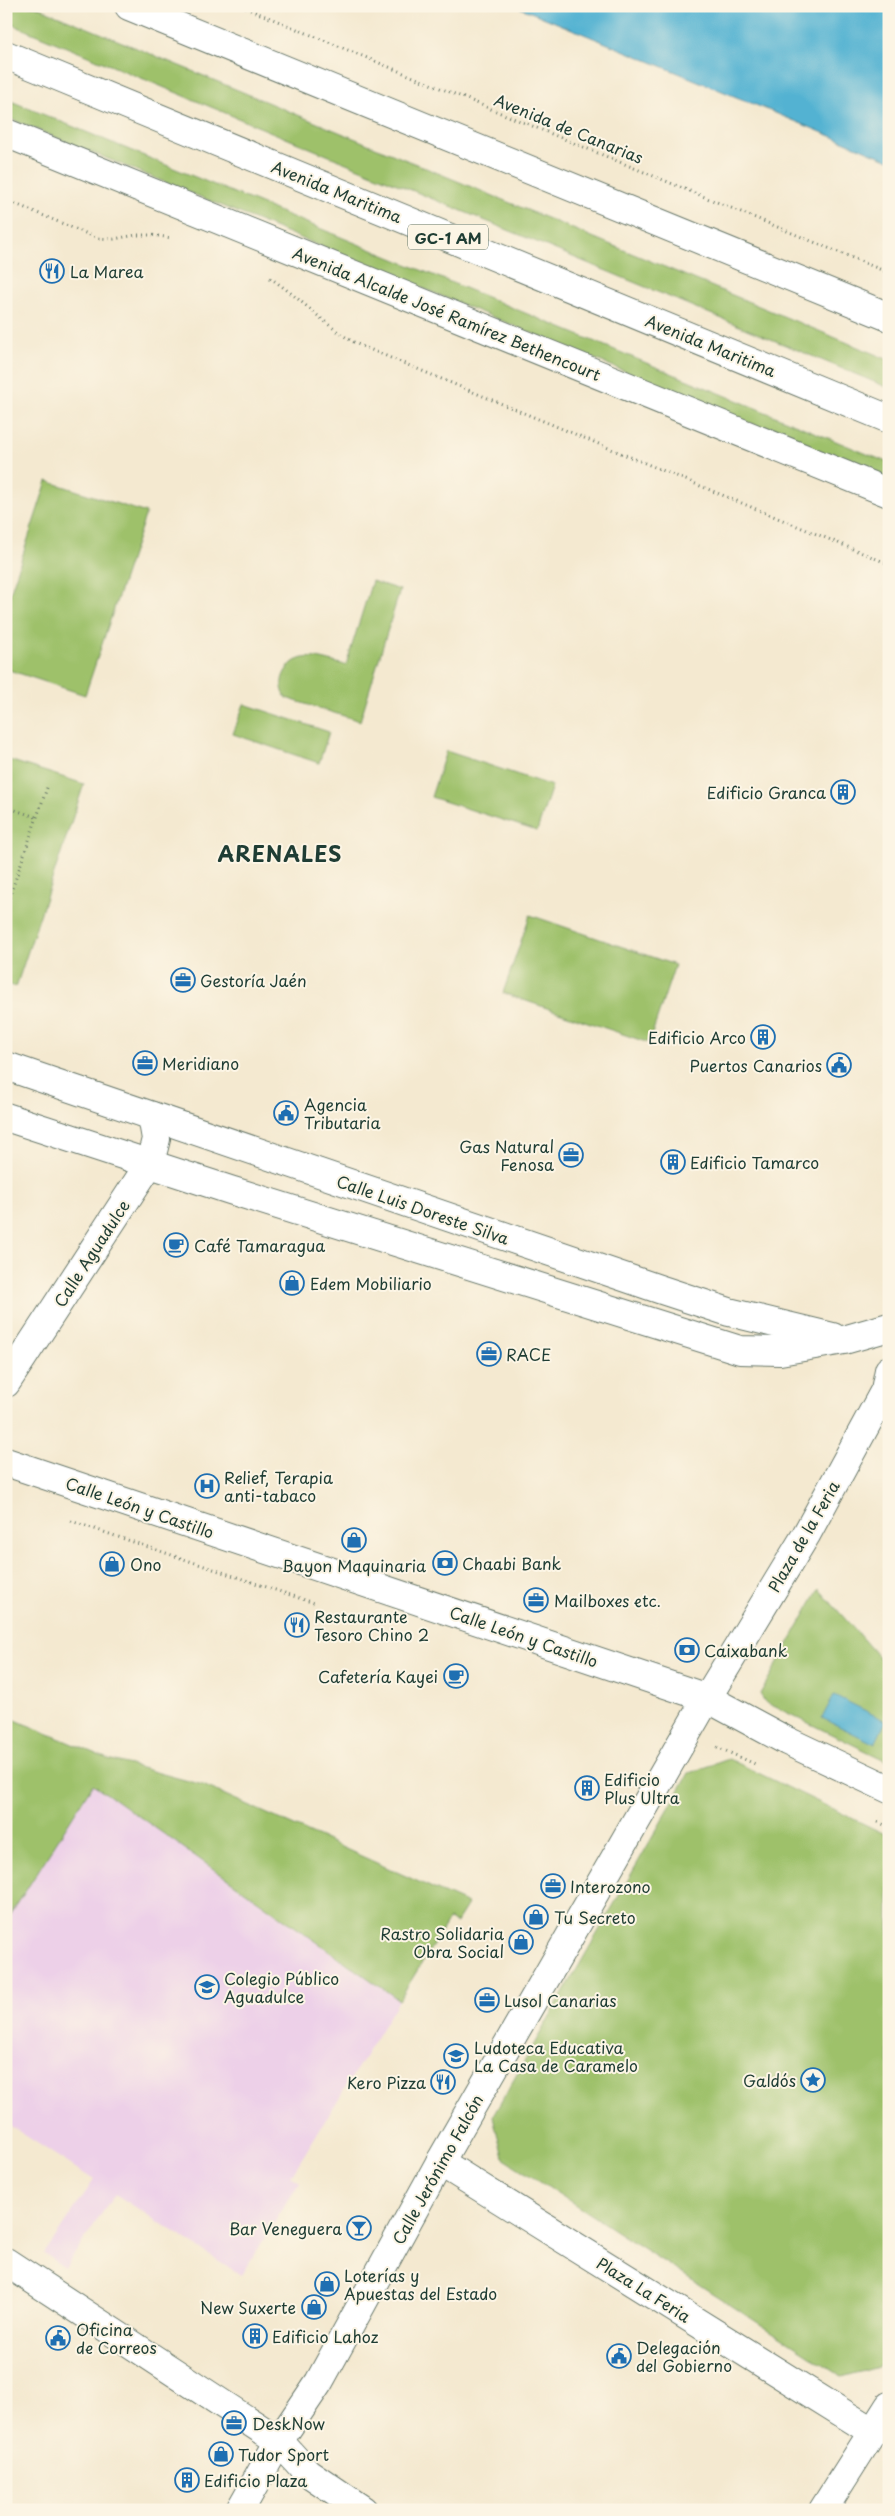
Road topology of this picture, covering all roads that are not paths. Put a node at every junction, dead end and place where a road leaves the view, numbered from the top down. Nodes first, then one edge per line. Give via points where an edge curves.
1 (130, 6) edge
2 (6, 55) edge
3 (6, 133) edge
4 (889, 317) edge
5 (889, 419) edge
6 (889, 493) edge
7 (6, 1066) edge
8 (152, 1116) junction
9 (6, 1117) edge
10 (150, 1163) junction
11 (889, 1326) edge
12 (844, 1340) junction
13 (889, 1370) edge
14 (6, 1383) edge
15 (6, 1462) edge
16 (707, 1698) junction
17 (889, 1789) edge
18 (440, 2162) junction
19 (6, 2262) edge
20 (889, 2406) edge
21 (873, 2432) junction
22 (279, 2441) junction
23 (240, 2510) edge
24 (363, 2510) edge
25 (823, 2510) edge

1 - 4 main road
2 - 5 main road, Avenida Maritima / GC-1 AM
3 - 6 main road, Avenida Alcalde José Ramírez Bethencourt
7 - 8 main road, Calle Luis Doreste Silva
8 - 10 main road, Calle Aguadulce via 156,1139
8 - 12 main road, Calle Luis Doreste Silva via 729,1312
9 - 10 main road
10 - 12 main road via 740,1350 780,1351
10 - 14 main road, Calle Aguadulce
11 - 12 main road
13 - 16 main road, Plaza de la Feria via 885,1390 811,1526
15 - 16 main road, Calle León y Castillo
16 - 17 main road, Calle León y Castillo
16 - 18 main road, Calle Jerónimo Falcón
18 - 21 main road, Plaza La Feria
18 - 22 main road, Calle Jerónimo Falcón via 320,2382
19 - 22 main road
20 - 21 main road
21 - 25 main road
22 - 23 main road, Calle Jerónimo Falcón
22 - 24 main road via 307,2472

